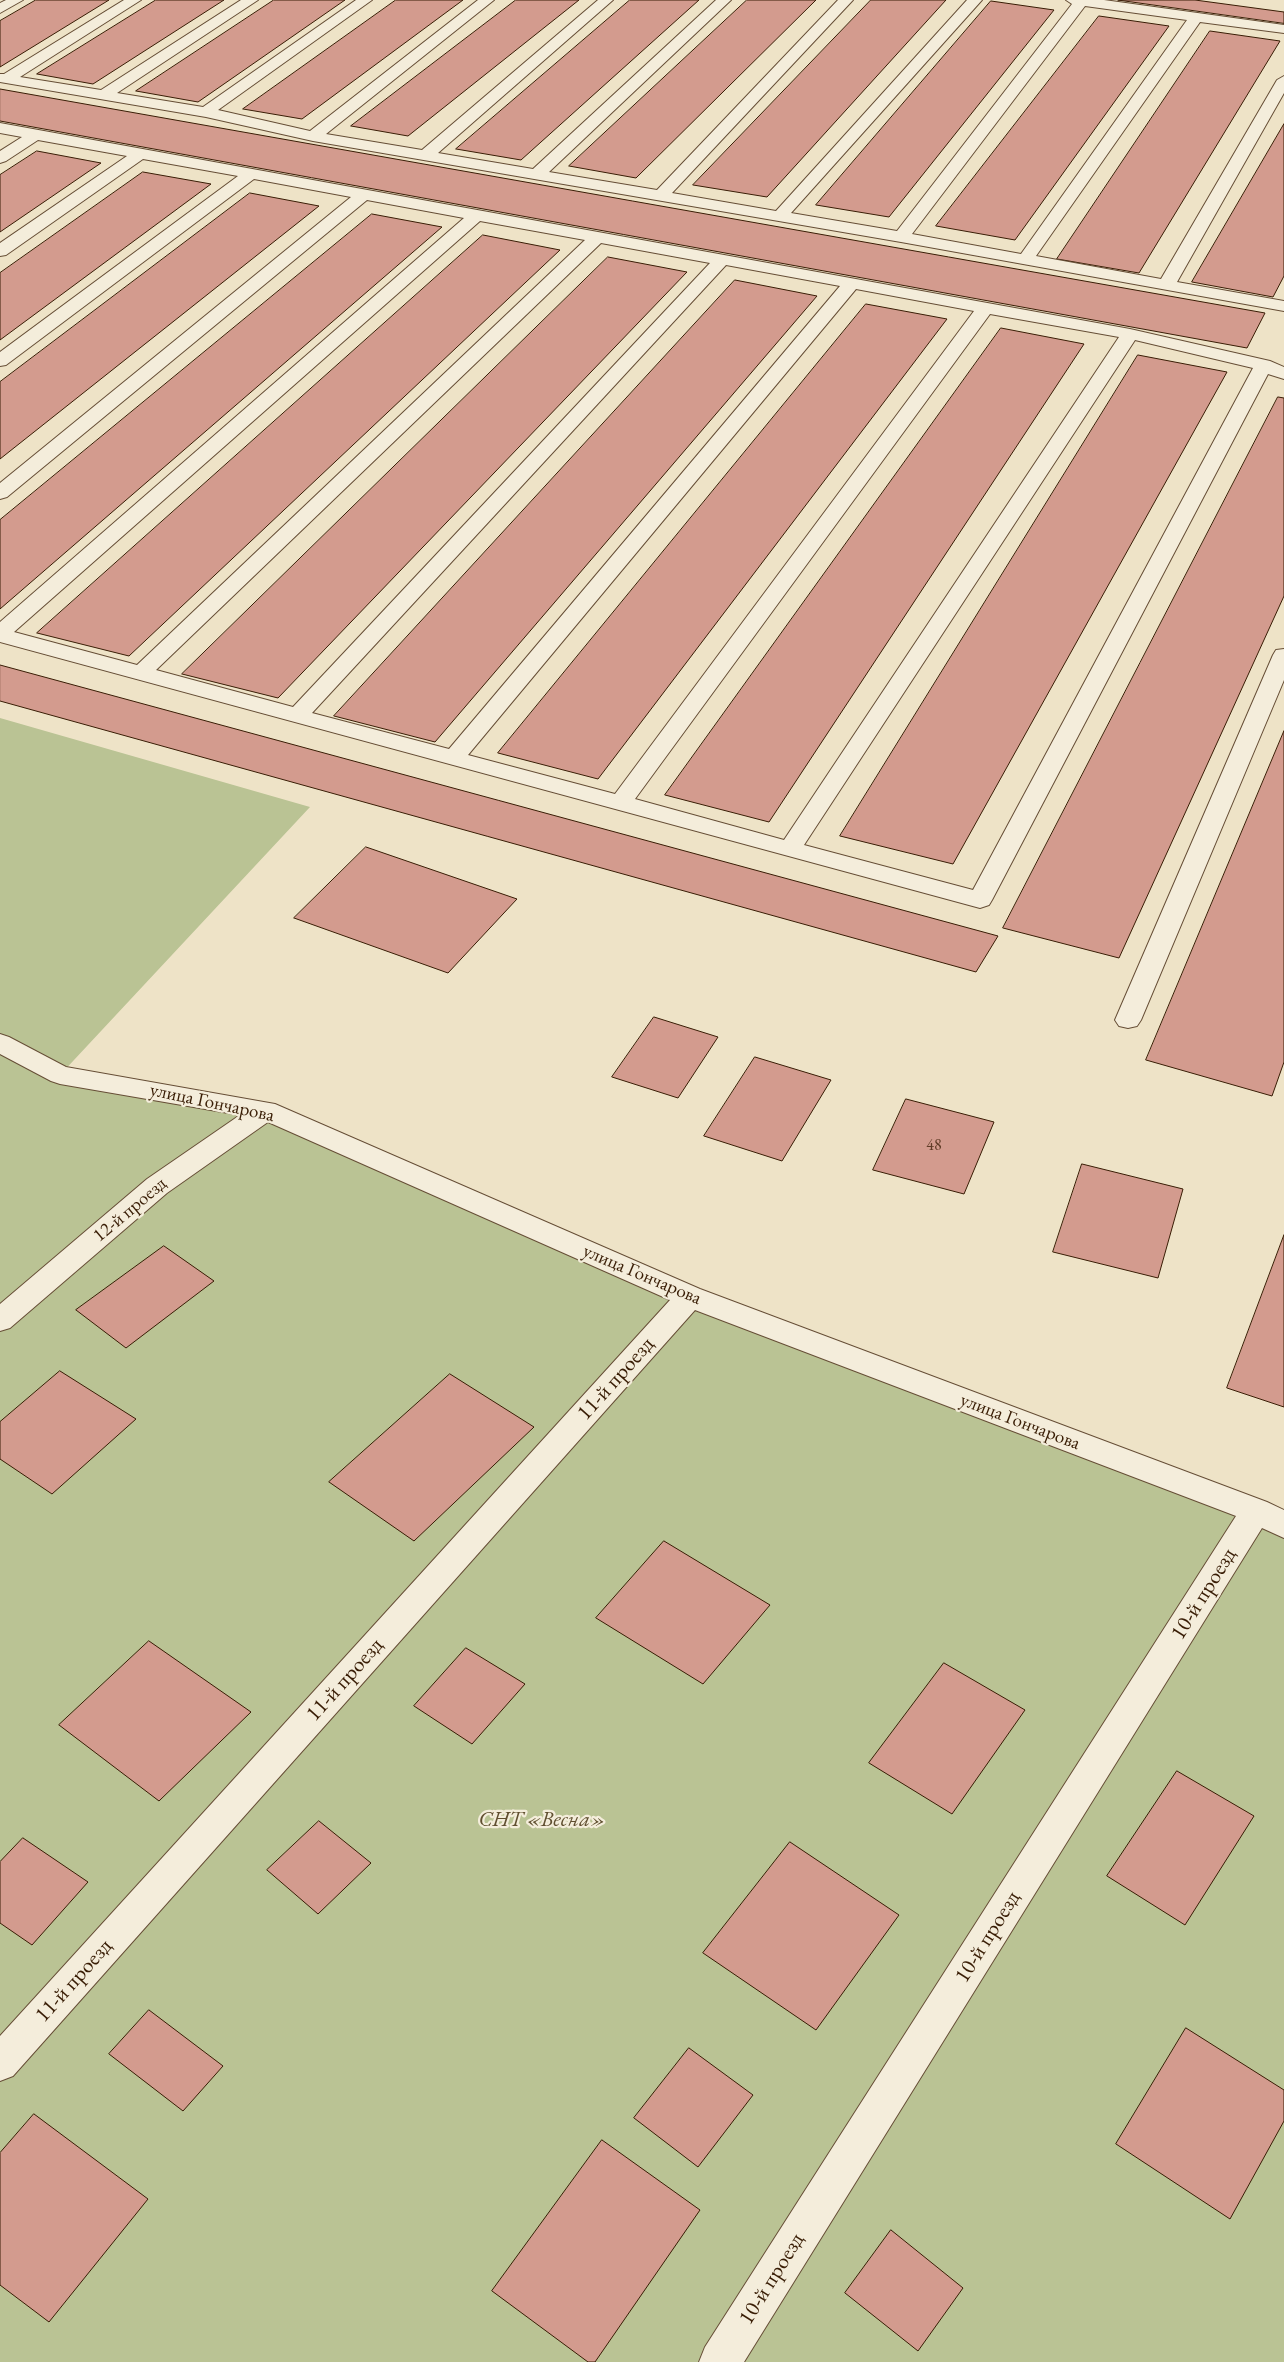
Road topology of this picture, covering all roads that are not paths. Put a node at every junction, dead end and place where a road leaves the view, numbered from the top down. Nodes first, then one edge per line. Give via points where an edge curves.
1 (16, 0) edge
2 (134, 0) edge
3 (251, 0) edge
4 (365, 0) edge
5 (487, 0) edge
6 (606, 0) edge
7 (724, 0) edge
8 (846, 0) edge
9 (975, 0) edge
10 (1078, 1) edge
11 (0, 9) edge
12 (1196, 17) junction
13 (1284, 29) edge
14 (3, 78) edge
15 (1284, 80) edge
16 (105, 94) junction
17 (206, 112) junction
18 (0, 128) edge
19 (36, 134) junction
20 (312, 136) junction
21 (140, 154) junction
22 (426, 155) junction
23 (0, 158) edge
24 (251, 174) junction
25 (537, 174) junction
26 (364, 194) junction
27 (660, 196) junction
28 (476, 215) junction
29 (780, 216) junction
30 (597, 237) junction
31 (901, 237) junction
32 (0, 251) edge
33 (1026, 259) junction
34 (722, 260) junction
35 (852, 283) junction
36 (1167, 284) junction
37 (1284, 306) edge
38 (986, 308) junction
39 (1130, 334) junction
40 (0, 361) edge
41 (1264, 365) junction
42 (1284, 374) edge
43 (0, 493) edge
44 (0, 634) edge
45 (1284, 655) edge
46 (142, 672) junction
47 (298, 715) junction
48 (454, 757) junction
49 (621, 802) junction
50 (790, 848) junction
51 (1128, 1020) dead end
52 (0, 1043) edge
53 (266, 1110) junction
54 (690, 1297) junction
55 (0, 1320) edge
56 (1270, 1518) edge
57 (0, 2063) edge
58 (720, 2362) edge

1 - 11 street
2 - 14 street
3 - 16 street
4 - 17 street
5 - 20 street
6 - 22 street
7 - 25 street
8 - 27 street
9 - 29 street
10 - 12 street
10 - 31 street
12 - 13 street
12 - 33 street
14 - 16 street
15 - 36 street
16 - 17 street
17 - 20 street
18 - 19 street
19 - 21 street
19 - 23 street
20 - 22 street
21 - 24 street
21 - 32 street
22 - 25 street
24 - 26 street
24 - 40 street
25 - 27 street
26 - 28 street
26 - 43 street
27 - 29 street
28 - 30 street
28 - 44 street
29 - 31 street
30 - 34 street
30 - 46 street
31 - 33 street
33 - 36 street
34 - 35 street
34 - 47 street
35 - 38 street
35 - 48 street
36 - 37 street
38 - 39 street
38 - 49 street
39 - 41 street
39 - 50 street
41 - 42 street
41 - 50 street via 980,900
44 - 46 street
45 - 51 street
46 - 47 street
47 - 48 street
48 - 49 street
49 - 50 street
52 - 53 street, улица Гончарова via 60,1075
53 - 54 street, улица Гончарова
53 - 55 street, 12-й проезд via 157,1186
54 - 56 street, улица Гончарова
54 - 57 street, 11-й проезд
56 - 58 street, 10-й проезд

